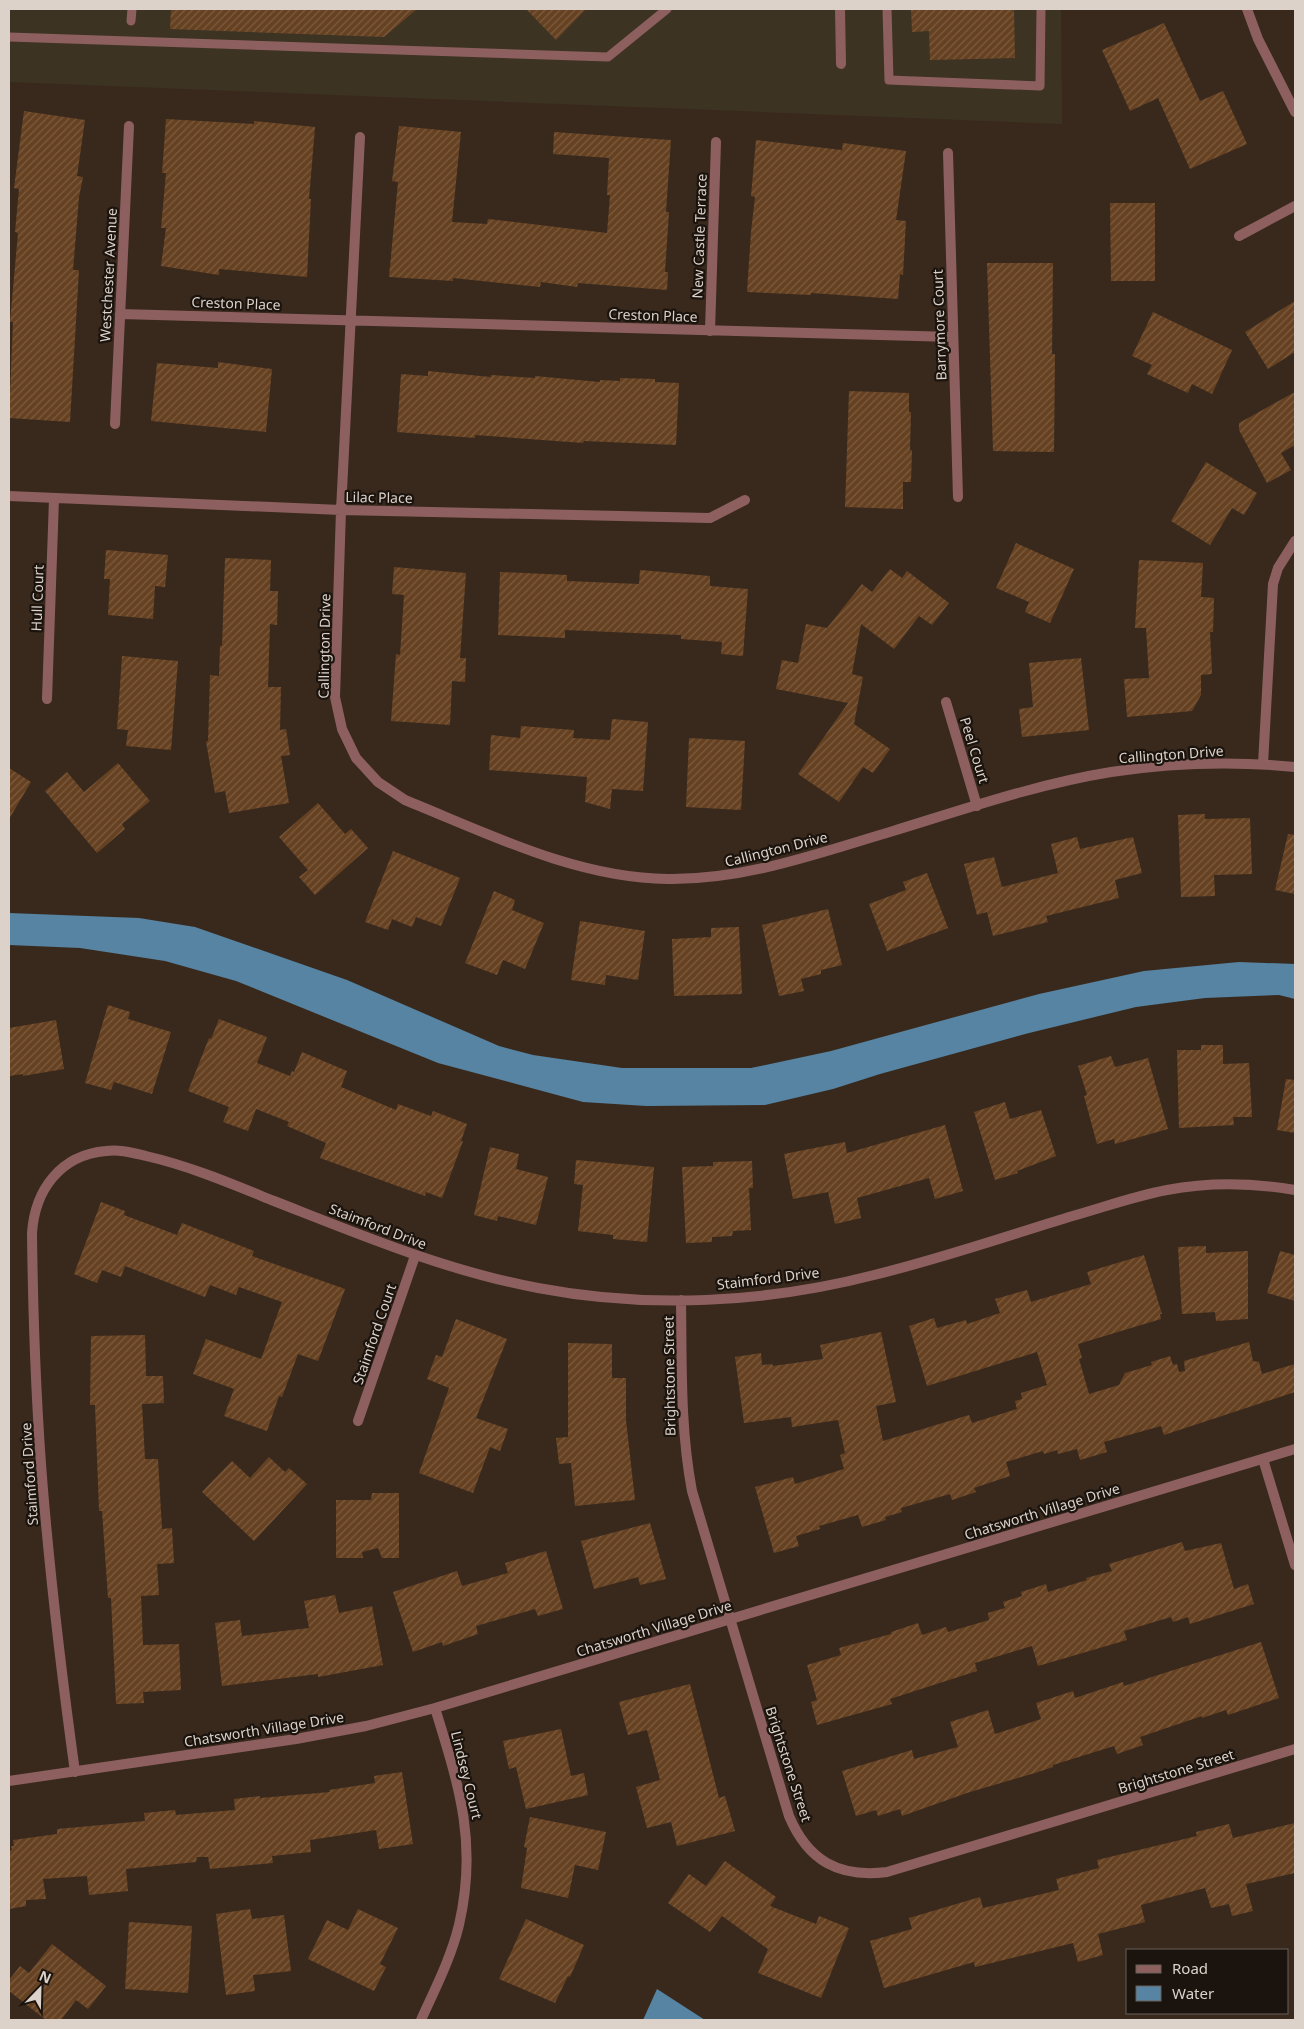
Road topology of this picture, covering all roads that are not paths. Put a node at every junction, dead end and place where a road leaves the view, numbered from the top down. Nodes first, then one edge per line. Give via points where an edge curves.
1 (132, 9) edge
2 (667, 9) edge
3 (840, 9) edge
4 (887, 9) edge
5 (1041, 9) edge
6 (1247, 9) edge
7 (131, 21) dead end
8 (9, 37) edge
9 (841, 64) dead end
10 (1295, 112) edge
11 (130, 126) dead end
12 (360, 137) dead end
13 (716, 142) dead end
14 (948, 153) dead end
15 (1295, 206) edge
16 (1239, 236) dead end
17 (120, 314) junction
18 (352, 320) junction
19 (710, 331) junction
20 (953, 337) junction
21 (115, 424) dead end
22 (9, 496) edge
23 (958, 497) dead end
24 (54, 499) junction
25 (745, 500) dead end
26 (341, 510) junction
27 (1295, 541) edge
28 (47, 699) dead end
29 (946, 702) dead end
30 (1264, 764) junction
31 (1295, 767) edge
32 (977, 806) junction
33 (1295, 1190) edge
34 (415, 1256) junction
35 (681, 1300) junction
36 (358, 1421) dead end
37 (1295, 1449) edge
38 (1263, 1459) junction
39 (1295, 1565) edge
40 (730, 1620) junction
41 (435, 1708) junction
42 (1295, 1749) edge
43 (75, 1772) junction
44 (9, 1781) edge
45 (421, 2020) edge

1 - 7 lane
2 - 8 lane via 608,57
3 - 9 street
4 - 5 lane via 889,80 1040,86
6 - 10 street via 1258,39
11 - 17 street, Westchester Avenue
12 - 18 street
13 - 19 street, New Castle Terrace
14 - 20 street, Barrymore Court
15 - 16 street
17 - 18 street, Creston Place
17 - 21 street, Westchester Avenue
18 - 19 street, Creston Place
18 - 26 street
19 - 20 street, Creston Place
20 - 23 street, Barrymore Court
22 - 24 street, Lilac Place
24 - 26 street, Lilac Place
24 - 28 street, Hull Court
25 - 26 street, Lilac Place via 710,518
26 - 32 street, Callington Drive via 335,681 338,713 348,744 361,764 378,782 405,800 537,853 584,868 667,879 734,875 783,864
27 - 30 street via 1286,552 1273,584
29 - 32 street, Peel Court
30 - 31 street, Callington Drive
30 - 32 street, Callington Drive via 1174,765 1111,772 1049,785
33 - 35 street, Staimford Drive via 1245,1184 1198,1185 1167,1190 874,1275 811,1289
34 - 35 street, Staimford Drive via 477,1275 540,1288 605,1297
34 - 36 street, Staimford Court
34 - 43 street, Staimford Drive via 207,1174 124,1151 108,1150 78,1158 59,1171 44,1189 33,1218 32,1233 35,1353 43,1490 57,1636
35 - 40 street, Brightstone Street via 682,1427 686,1459 692,1491
37 - 38 street, Chatsworth Village Drive
38 - 39 street
38 - 40 street, Chatsworth Village Drive
40 - 41 street, Chatsworth Village Drive
40 - 42 street, Brightstone Street via 795,1830 803,1844 827,1864 856,1874 887,1872
41 - 43 street, Chatsworth Village Drive via 305,1738
41 - 45 street, Lindsey Court via 464,1812 466,1888 459,1926 447,1962
43 - 44 street, Chatsworth Village Drive

